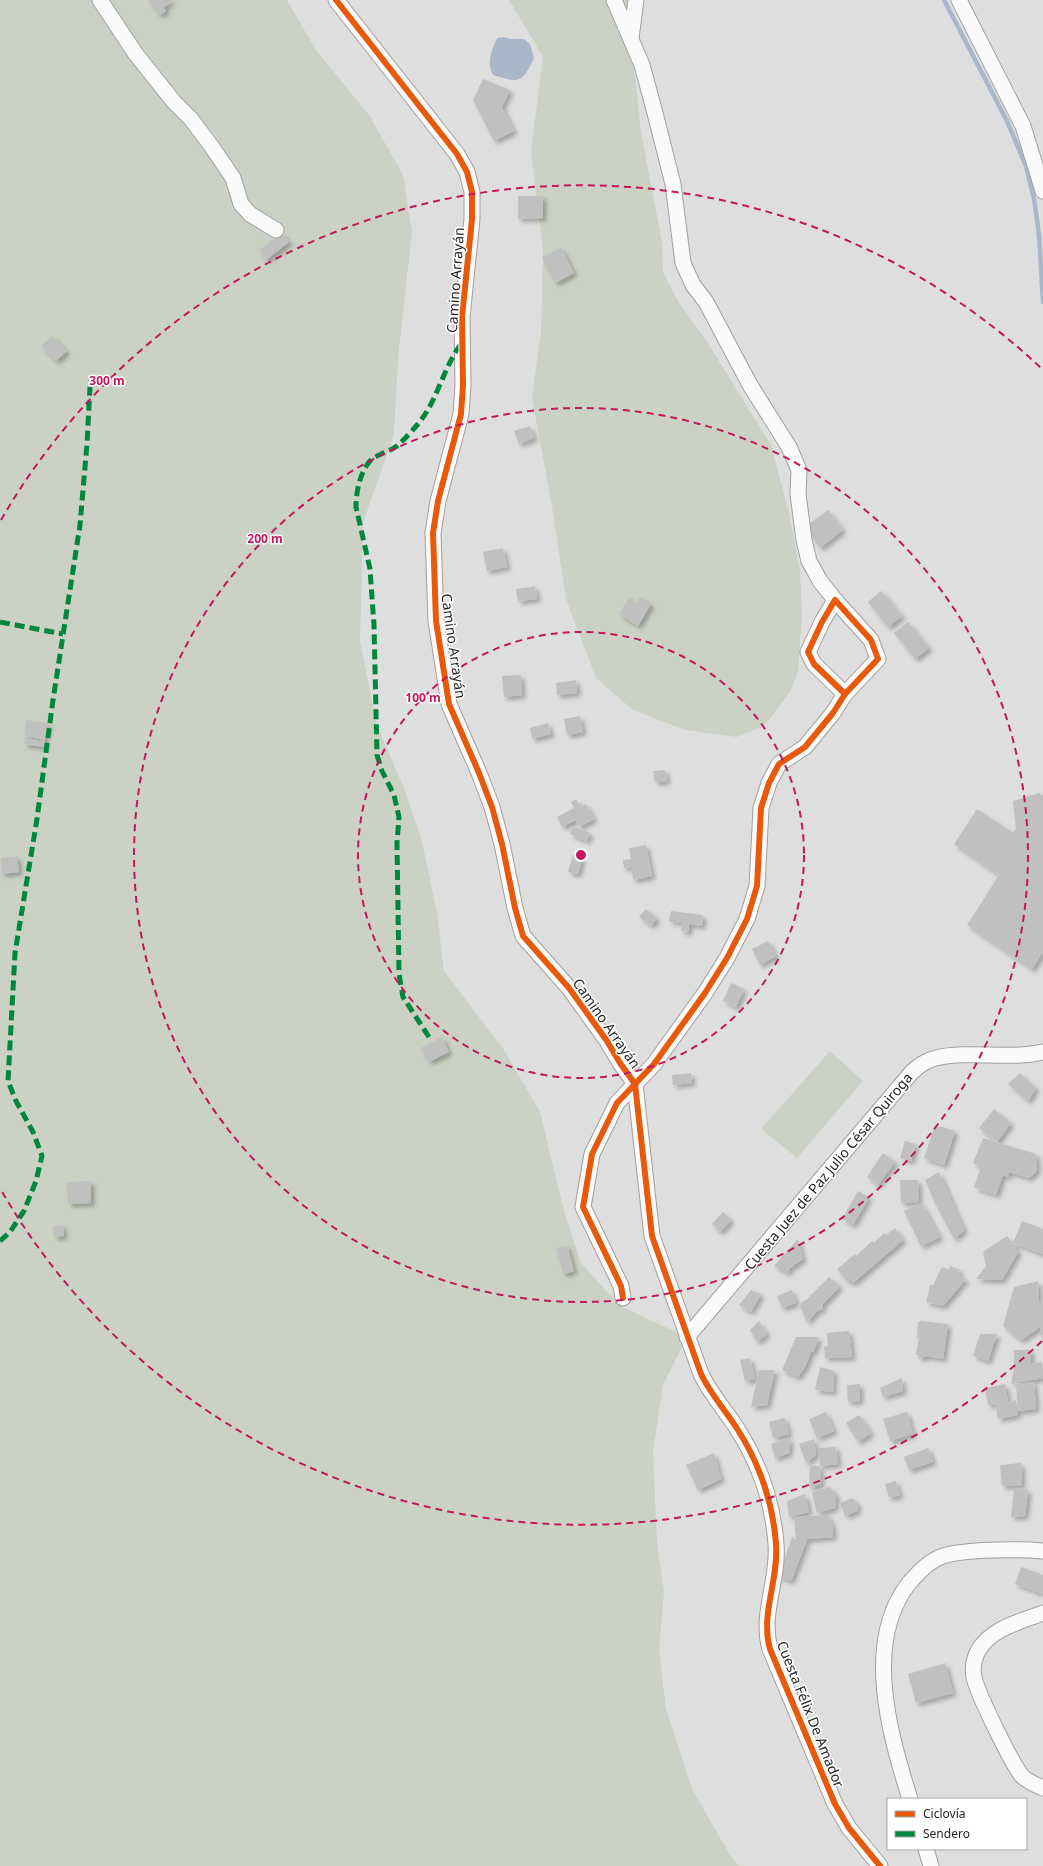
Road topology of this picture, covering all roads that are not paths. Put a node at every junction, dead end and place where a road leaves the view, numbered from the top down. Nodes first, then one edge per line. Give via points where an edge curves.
1 (100, 0) edge
2 (336, 0) edge
3 (614, 0) edge
4 (636, 0) edge
5 (959, 0) edge
6 (631, 39) junction
7 (1043, 191) edge
8 (276, 230) dead end
9 (836, 600) junction
10 (845, 694) junction
11 (1043, 1052) edge
12 (635, 1084) junction
13 (623, 1298) dead end
14 (687, 1337) junction
15 (1043, 1551) edge
16 (1043, 1613) edge
17 (1043, 1788) edge
18 (910, 1798) edge
19 (926, 1850) edge
20 (880, 1866) edge
21 (931, 1866) edge

1 - 8 street via 135,53 216,153 233,178 241,204 250,214
2 - 12 street, Camino Arrayán via 457,154 467,172 472,192 472,219 462,317 464,385 461,414 438,501 433,533 436,620 449,704 492,807 523,936 569,988
3 - 6 street
4 - 6 street
5 - 7 street via 1023,126
6 - 9 street via 642,66 673,184 683,263 750,385 789,447 799,470 798,494 809,561 820,581
9 - 10 street via 808,652 814,664
9 - 10 street via 871,640 878,659
10 - 12 street via 805,747 779,764 769,783 761,808 757,886 747,919 705,993 654,1064
11 - 14 street, Cuesta Juez de Paz Julio César Quiroga via 942,1057 927,1061 912,1072
12 - 13 street via 617,1102 592,1154 583,1207 621,1286
12 - 14 street, Camino Arrayán via 651,1232
14 - 20 street, Cuesta Félix De Amador via 705,1382 745,1443 770,1500 776,1551 766,1625 770,1650 835,1804 849,1828
15 - 18 street via 962,1552 942,1557 922,1569 899,1599 889,1622 884,1674 892,1738
16 - 17 street via 1003,1628 990,1637 978,1651 973,1668 976,1685 1014,1764 1024,1777
19 - 21 street

